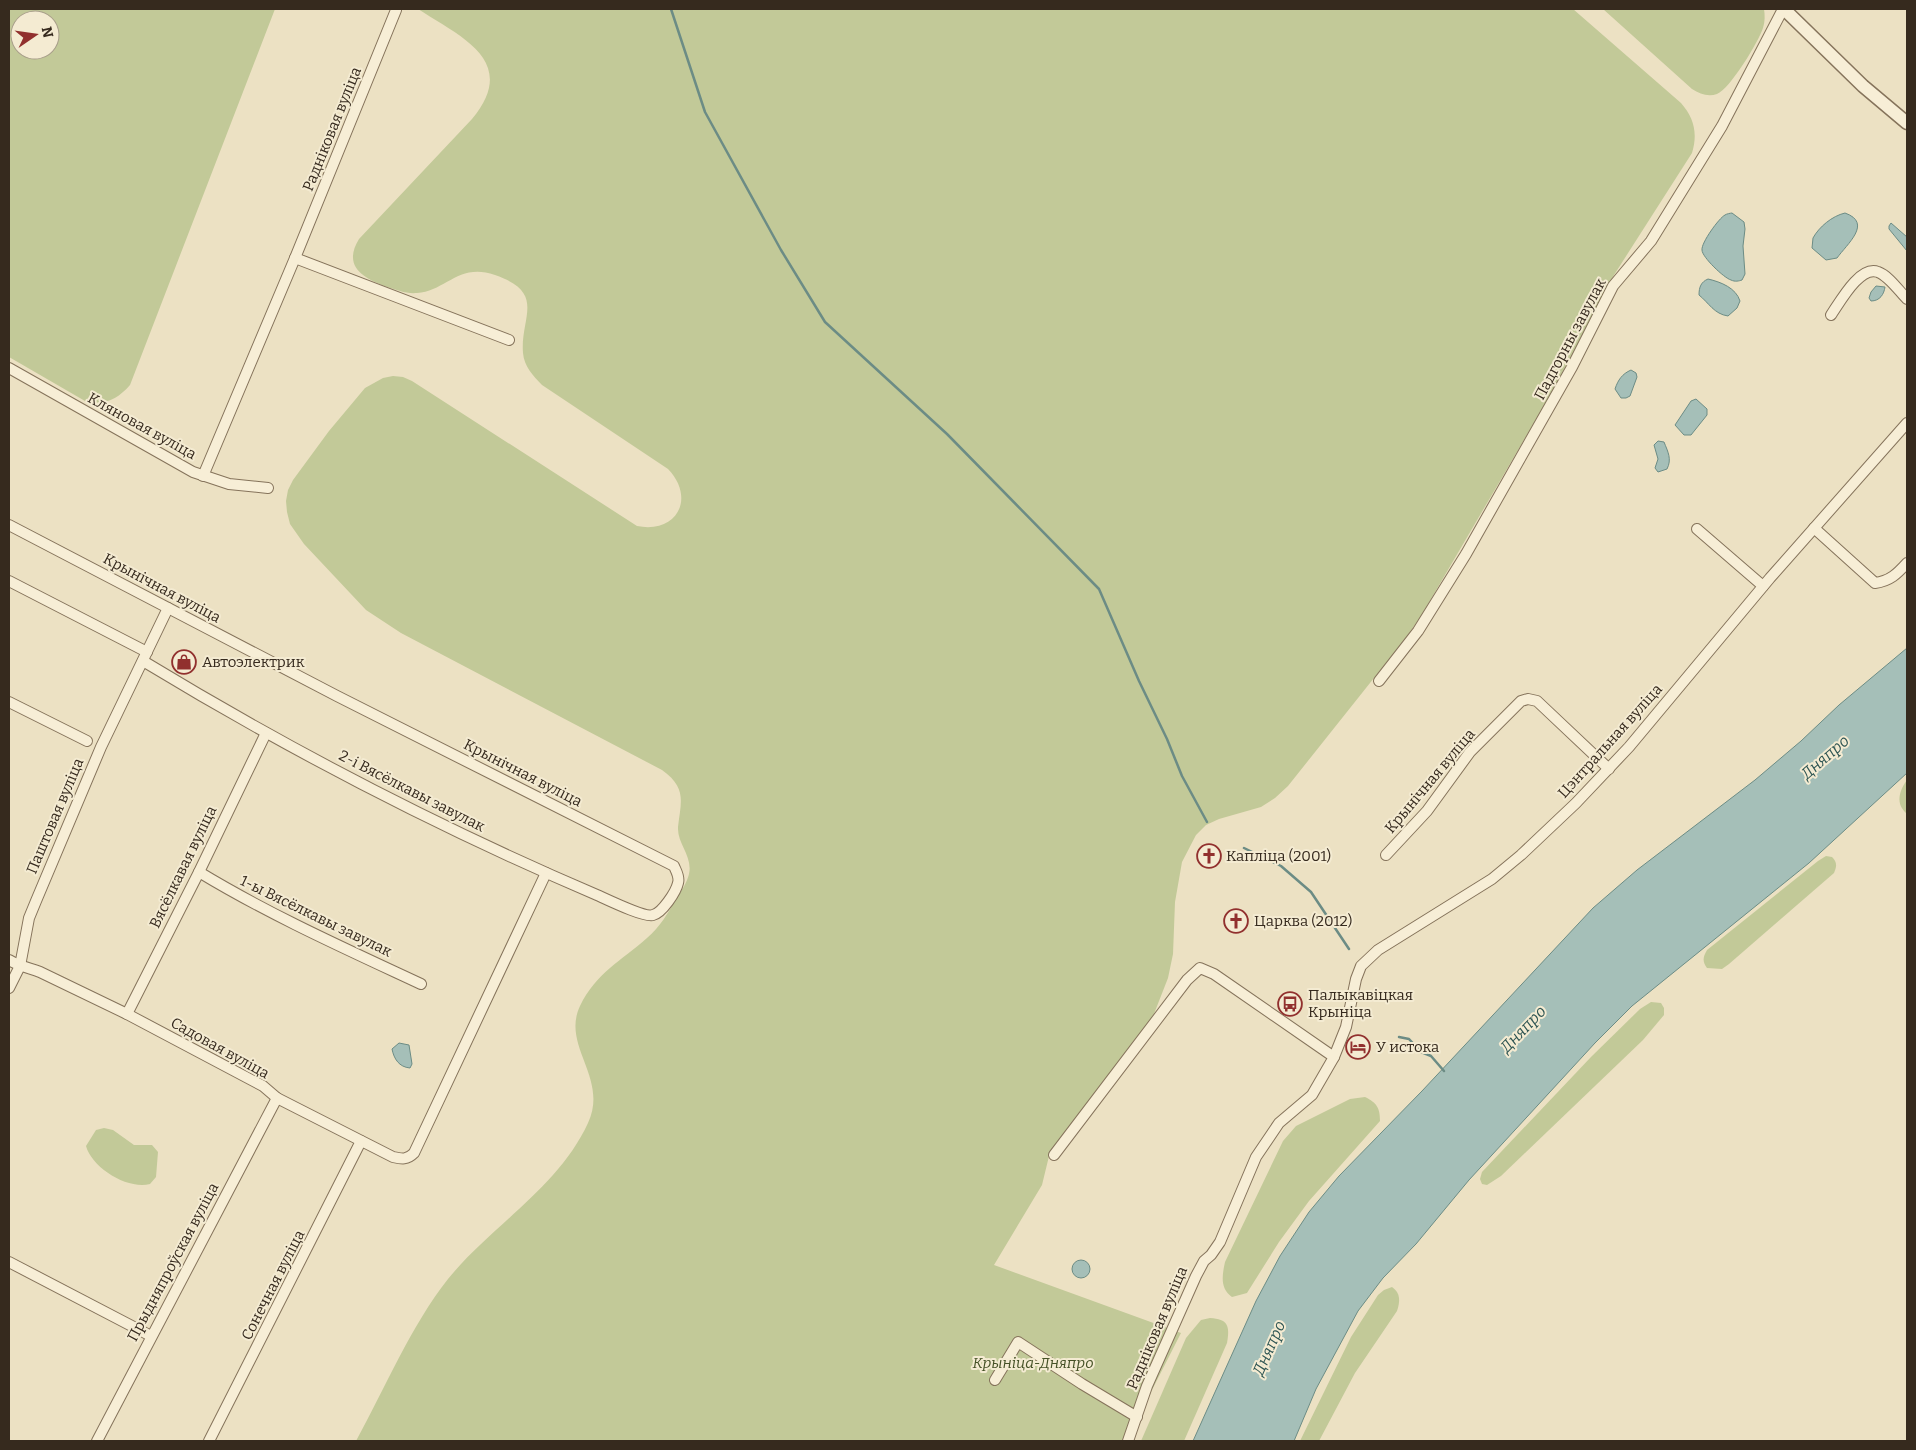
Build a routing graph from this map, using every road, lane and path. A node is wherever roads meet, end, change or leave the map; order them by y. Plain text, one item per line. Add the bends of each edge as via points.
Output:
1 (1783, 9) edge
2 (396, 10) dead end
3 (1907, 122) edge
4 (295, 258) junction
5 (1907, 300) edge
6 (1831, 315) dead end
7 (509, 340) dead end
8 (9, 368) edge
9 (1907, 423) edge
10 (203, 476) junction
11 (268, 488) dead end
12 (9, 525) edge
13 (1814, 528) junction
14 (1697, 529) dead end
15 (1907, 564) edge
16 (9, 582) edge
17 (1763, 586) junction
18 (168, 608) junction
19 (145, 656) junction
20 (1379, 681) dead end
21 (9, 702) edge
22 (266, 733) junction
23 (87, 741) dead end
24 (1609, 769) junction
25 (1386, 855) dead end
26 (199, 872) junction
27 (546, 873) junction
28 (9, 960) edge
29 (20, 966) junction
30 (421, 984) dead end
31 (9, 988) edge
32 (127, 1014) junction
33 (1334, 1057) junction
34 (277, 1098) junction
35 (361, 1141) junction
36 (1054, 1156) dead end
37 (9, 1262) edge
38 (151, 1336) junction
39 (995, 1380) dead end
40 (1137, 1417) junction
41 (97, 1441) edge
42 (209, 1441) edge
43 (1128, 1441) edge

1 - 3 street via 1863,86
1 - 20 street, Падгорны завулак via 1722,126 1651,242 1613,286 1572,367 1466,554 1418,631
2 - 4 street, Радніковая вуліца
4 - 7 street
4 - 10 street, Радніковая вуліца
5 - 6 street via 1879,272 1871,271 1859,277
8 - 10 street, Кляновая вуліца
9 - 13 street, Цэнтральная вуліца
10 - 11 street, Кляновая вуліца via 229,484
12 - 18 street, Крынічная вуліца
13 - 15 street via 1875,583 1893,578
13 - 17 street, Цэнтральная вуліца
14 - 17 street
16 - 19 street
17 - 24 street, Цэнтральная вуліца
18 - 19 street, Паштовая вуліца
18 - 27 street, Крынічная вуліца via 674,866 678,883 669,900 653,916
19 - 22 street
19 - 29 street, Паштовая вуліца via 101,747 29,918
21 - 23 street
22 - 26 street, Вясёлкавая вуліца
22 - 27 street, 2-і Вясёлкавы завулак
24 - 25 street, Крынічная вуліца via 1537,701 1521,701 1470,752 1427,811
24 - 33 street, Цэнтральная вуліца via 1504,870 1368,958 1356,979 1346,1027
26 - 30 street, 1-ы Вясёлкавы завулак via 302,928
26 - 32 street, Вясёлкавая вуліца
27 - 35 street, Садовая вуліца via 414,1153 409,1158 398,1158
28 - 29 street, Садовая вуліца
29 - 31 street, Паштовая вуліца
29 - 32 street, Садовая вуліца via 40,972
32 - 34 street, Садовая вуліца via 262,1086
33 - 36 street via 1214,974 1200,968 1176,994
33 - 40 street, Радніковая вуліца via 1312,1095 1279,1123 1256,1157 1220,1242 1196,1276 1147,1386
34 - 35 street, Садовая вуліца
34 - 38 street, Прыдняпроўская вуліца
35 - 42 street, Сонечная вуліца
37 - 38 street
38 - 41 street, Прыдняпроўская вуліца
39 - 40 street via 1018,1342
40 - 43 street, Радніковая вуліца

